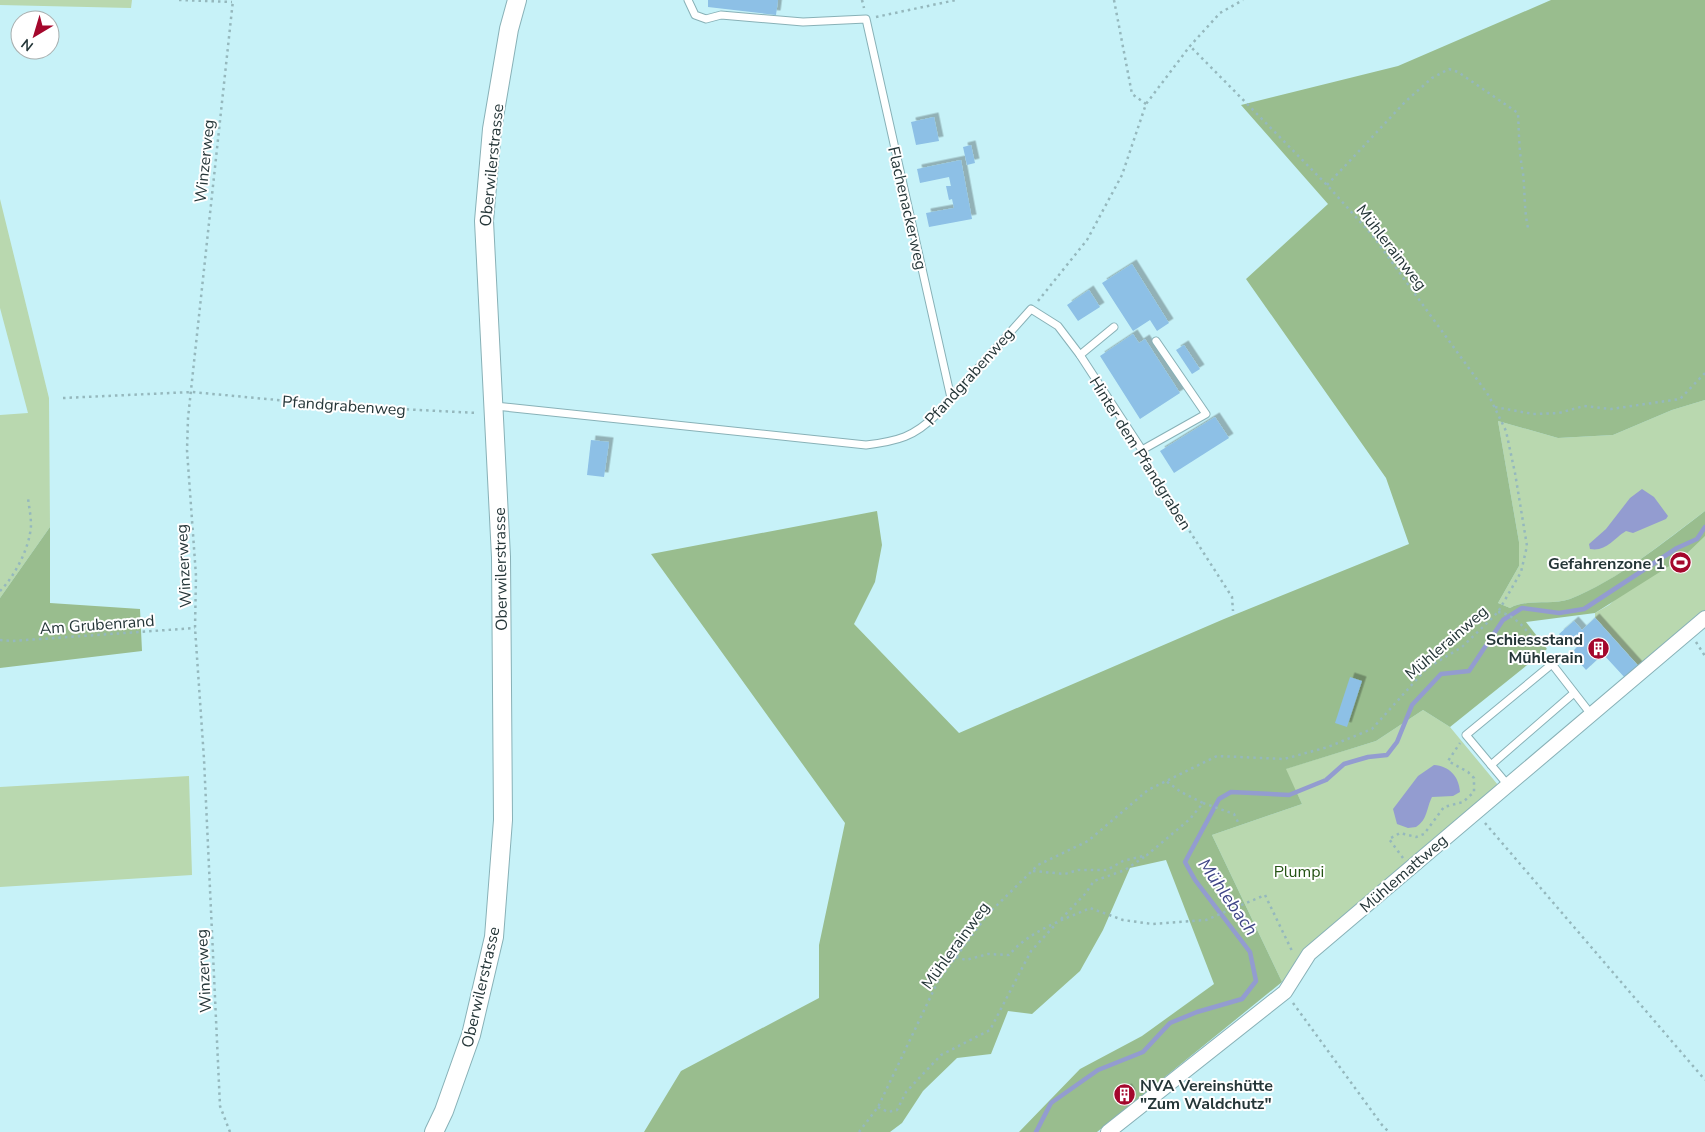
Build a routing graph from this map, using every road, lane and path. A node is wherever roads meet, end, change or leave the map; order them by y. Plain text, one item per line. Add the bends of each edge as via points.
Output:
1 (179, 0) edge
2 (517, 0) edge
3 (688, 0) edge
4 (956, 0) edge
5 (1114, 0) edge
6 (1243, 0) edge
7 (233, 1) edge
8 (866, 19) junction
9 (1190, 46) junction
10 (1146, 104) junction
11 (1328, 185) junction
12 (1528, 228) dead end
13 (1031, 309) junction
14 (1114, 327) dead end
15 (1156, 341) dead end
16 (1080, 355) junction
17 (1705, 373) edge
18 (192, 392) junction
19 (63, 398) dead end
20 (951, 398) junction
21 (1495, 407) junction
22 (495, 410) junction
23 (1142, 450) junction
24 (28, 498) dead end
25 (0, 592) edge
26 (1233, 612) dead end
27 (1498, 612) junction
28 (1705, 618) edge
29 (195, 628) junction
30 (0, 640) edge
31 (1552, 664) junction
32 (1574, 693) junction
33 (1590, 713) junction
34 (1466, 735) junction
35 (1491, 765) junction
36 (1165, 781) junction
37 (1507, 784) junction
38 (1203, 803) junction
39 (1475, 811) junction
40 (1239, 824) dead end
41 (1147, 855) junction
42 (1410, 867) junction
43 (1032, 871) junction
44 (1058, 922) junction
45 (956, 957) junction
46 (1300, 969) junction
47 (1286, 992) junction
48 (1705, 1080) edge
49 (878, 1106) junction
50 (230, 1132) edge
51 (434, 1132) edge
52 (859, 1132) edge
53 (1108, 1132) edge
54 (1390, 1132) edge

1 - 7 path
2 - 22 street, Oberwilerstrasse via 492,129 484,221
3 - 8 lane via 695,15 706,18 721,15 826,22
4 - 8 path
5 - 10 path via 1132,94
6 - 9 path via 1220,12
7 - 18 path, Winzerweg
8 - 20 lane, Flachenackerweg
9 - 10 path
9 - 11 path, Mühlerainweg
10 - 13 path via 1122,175 1087,240
11 - 12 path via 1406,101 1432,78 1449,69 1518,113
11 - 21 path, Mühlerainweg via 1373,236
13 - 16 lane, Hinter dem Pfandgraben via 1058,326
13 - 20 lane, Pfandgrabenweg
14 - 16 lane
15 - 23 lane via 1206,414
16 - 23 lane, Hinter dem Pfandgraben
17 - 21 path via 1680,399 1611,409 1584,406 1559,413 1533,414
18 - 19 path, Pfandgrabenweg
18 - 22 path, Pfandgrabenweg via 341,406
18 - 29 path, Winzerweg via 187,450 196,576
20 - 22 lane, Pfandgrabenweg via 924,426 908,436 893,442 866,445
21 - 27 path, Mühlerainweg via 1506,432 1527,546 1521,572
22 - 51 street, Oberwilerstrasse via 501,557 503,820 494,937 471,1035
23 - 26 path, Hinter dem Pfandgraben via 1149,468 1232,597
24 - 25 path via 31,526 26,544 17,567
27 - 31 path via 1515,618
27 - 36 path, Mühlerainweg via 1462,647 1427,668 1372,729 1284,759 1217,756
28 - 33 street, Mühlemattweg
29 - 30 path, Am Grubenrand
29 - 50 path, Winzerweg via 220,1106
31 - 32 lane
31 - 34 lane
32 - 33 lane
32 - 35 lane
33 - 37 street, Mühlemattweg
34 - 35 lane
34 - 42 path via 1448,761 1474,778 1474,792 1462,802 1444,807 1424,834 1416,837 1400,833 1390,838
35 - 37 lane
36 - 38 path
36 - 43 path, Mühlerainweg via 1148,790 1088,840
37 - 39 street, Mühlemattweg
38 - 40 path via 1234,814
38 - 41 path via 1190,819
39 - 42 street, Mühlemattweg
39 - 48 path
41 - 43 path via 1123,860 1107,870 1078,870 1066,874
41 - 44 path via 1125,870 1094,881
42 - 46 street, Mühlemattweg via 1310,954
43 - 45 path, Mühlerainweg via 988,914
44 - 45 path via 1017,945 1009,955 988,954 966,960
44 - 46 path via 1090,908 1123,920 1152,924 1206,920 1266,896
44 - 49 path via 1030,951 990,1030 941,1055 906,1092 897,1110 888,1112
45 - 49 path, Mühlerainweg via 938,980
46 - 47 street, Mühlemattweg
47 - 53 street, Mühlemattweg
47 - 54 path
49 - 52 path, Mühlerainweg

